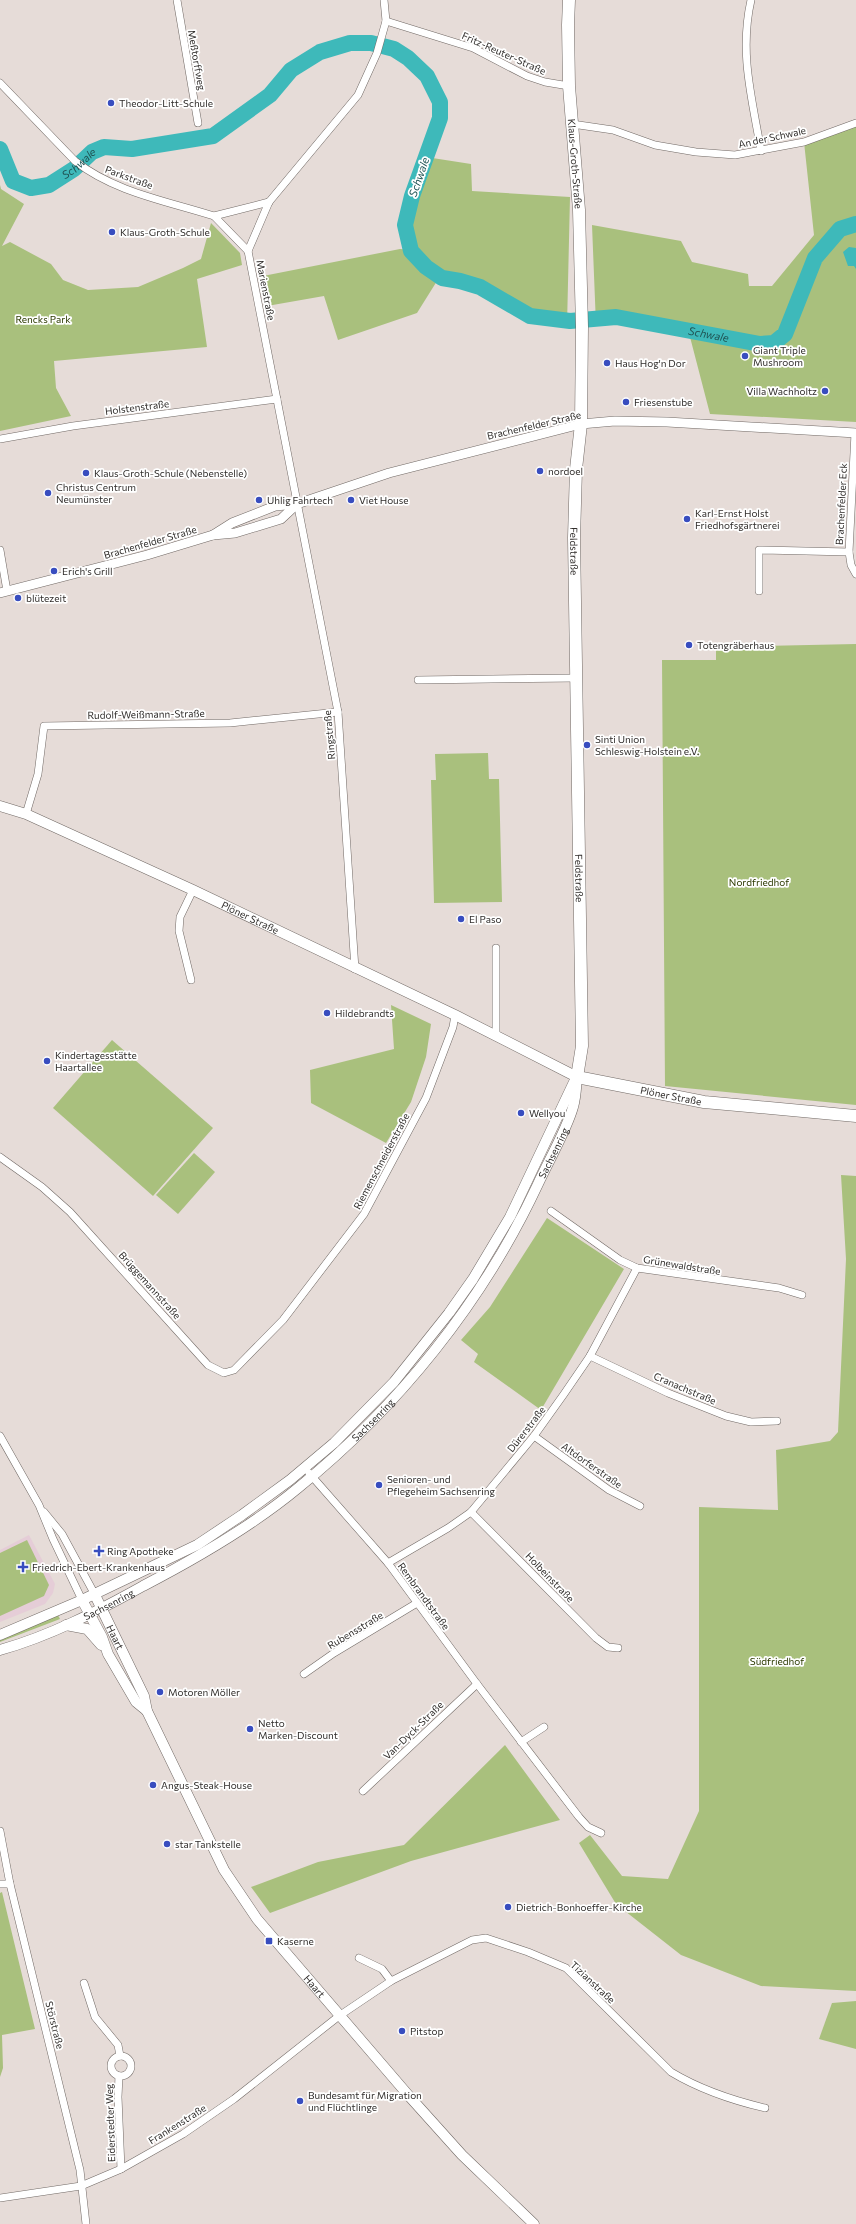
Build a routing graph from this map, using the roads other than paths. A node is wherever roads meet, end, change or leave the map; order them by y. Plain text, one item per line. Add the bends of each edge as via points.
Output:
1 (177, 0) edge
2 (384, 0) edge
3 (569, 0) edge
4 (751, 0) edge
5 (386, 21) junction
6 (0, 83) edge
7 (569, 86) junction
8 (198, 123) dead end
9 (856, 123) edge
10 (572, 124) junction
11 (761, 150) junction
12 (269, 202) junction
13 (214, 216) junction
14 (248, 251) junction
15 (582, 327) joint
16 (277, 399) junction
17 (581, 424) junction
18 (855, 433) edge
19 (0, 439) edge
20 (297, 504) junction
21 (213, 535) junction
22 (0, 550) edge
23 (849, 552) junction
24 (856, 574) edge
25 (759, 591) dead end
26 (3, 592) edge
27 (576, 678) junction
28 (418, 680) dead end
29 (338, 712) junction
30 (0, 806) edge
31 (26, 814) junction
32 (193, 890) junction
33 (496, 948) dead end
34 (355, 969) junction
35 (191, 980) dead end
36 (455, 1015) junction
37 (496, 1036) junction
38 (577, 1077) junction
39 (856, 1116) edge
40 (0, 1157) edge
41 (551, 1211) dead end
42 (637, 1268) junction
43 (802, 1295) dead end
44 (283, 1320) joint
45 (590, 1356) junction
46 (776, 1421) dead end
47 (0, 1436) edge
48 (534, 1436) junction
49 (305, 1468) junction
50 (312, 1476) junction
51 (39, 1505) junction
52 (640, 1506) dead end
53 (471, 1512) junction
54 (388, 1563) junction
55 (94, 1593) junction
56 (82, 1600) junction
57 (417, 1603) junction
58 (102, 1608) junction
59 (89, 1614) junction
60 (66, 1625) junction
61 (0, 1635) edge
62 (618, 1648) dead end
63 (0, 1650) edge
64 (108, 1654) junction
65 (304, 1674) dead end
66 (477, 1684) junction
67 (147, 1711) junction
68 (544, 1727) dead end
69 (521, 1742) junction
70 (363, 1791) dead end
71 (0, 1831) edge
72 (601, 1833) dead end
73 (0, 1884) edge
74 (10, 1884) junction
75 (359, 1958) dead end
76 (391, 1981) junction
77 (84, 1983) dead end
78 (339, 2016) junction
79 (120, 2056) junction
80 (119, 2076) junction
81 (765, 2108) dead end
82 (122, 2169) junction
83 (81, 2186) junction
84 (0, 2198) edge
85 (86, 2224) edge
86 (534, 2224) edge

1 - 8 street, Meßtorffweg
2 - 5 street, Marienstraße
3 - 7 main road, Klaus-Groth-Straße
4 - 11 street via 746,21 747,74
5 - 7 street, Fritz-Reuter-Straße via 473,48 527,76
5 - 12 street, Marienstraße via 377,53 358,95
6 - 13 street, Parkstraße via 75,161 105,181
7 - 10 main road, Klaus-Groth-Straße
9 - 11 street, An der Schwale via 804,142
10 - 11 street, An der Schwale via 613,130 655,145 696,152 735,155
10 - 15 main road, Klaus-Groth-Straße via 579,210
12 - 13 street
12 - 14 street, Marienstraße
13 - 14 street
14 - 16 street, Marienstraße
15 - 17 main road, Feldstraße
16 - 19 street, Holstenstraße via 73,426
16 - 20 street, Marienstraße
17 - 18 street, Brachenfelder Straße via 615,421 667,422
17 - 20 street, Brachenfelder Straße via 418,465
17 - 27 main road, Feldstraße via 576,469 574,538
18 - 23 street, Brachenfelder Eck
20 - 21 street, Brachenfelder Straße via 275,506 232,523
20 - 21 street, Brachenfelder Straße via 282,519 235,533
20 - 29 street, Ringstraße
21 - 26 street, Brachenfelder Straße via 147,555
22 - 26 street
23 - 24 street, Brachenfelder Eck via 851,565
23 - 25 street via 760,550
27 - 28 street
27 - 38 main road, Feldstraße via 582,1046
29 - 31 street, Rudolf-Weißmann-Straße via 230,723 44,726 38,774
29 - 34 street, Ringstraße
30 - 31 main road, Plöner Straße
31 - 32 main road, Plöner Straße
32 - 34 main road, Plöner Straße
32 - 35 street via 180,917 179,931
33 - 37 street
34 - 36 main road, Plöner Straße
36 - 37 main road, Plöner Straße
36 - 44 street, Riemenschneiderstraße via 453,1027 426,1098 364,1214
37 - 38 main road, Plöner Straße
38 - 39 main road, Plöner Straße via 704,1102
38 - 49 main road, Sachsenring via 510,1217 450,1313 394,1382 334,1443
38 - 50 main road, Sachsenring via 571,1111 531,1198 486,1279 430,1356 401,1390 342,1450
40 - 44 street, Brüggemannstraße via 42,1187 70,1212 208,1365 216,1370 224,1373 234,1370
41 - 42 street, Grünewaldstraße via 620,1260
42 - 43 street, Grünewaldstraße via 779,1288
42 - 45 street, Dürerstraße
45 - 46 street, Cranachstraße via 726,1416 751,1422
45 - 48 street, Dürerstraße
47 - 51 street, Haart
48 - 52 street, Altdorferstraße via 609,1490
48 - 53 street, Dürerstraße
49 - 50 street, Rembrandtstraße
49 - 55 main road, Sachsenring via 242,1515 197,1544
50 - 54 street, Rembrandtstraße
50 - 58 main road, Sachsenring via 225,1539
51 - 55 street, Haart via 62,1534
51 - 56 street, Haart
53 - 54 street, Dürerstraße
53 - 62 street, Holbeinstraße via 596,1638 608,1647
54 - 57 street, Rembrandtstraße
55 - 56 main road, Sachsenring
55 - 58 main road, Haart
56 - 59 main road, Haart
56 - 61 main road, Sachsenring
57 - 65 street, Rubensstraße
57 - 66 street, Rembrandtstraße
58 - 59 main road, Sachsenring
58 - 67 main road, Haart via 144,1696
59 - 60 main road, Sachsenring
59 - 64 main road, Haart
60 - 63 main road, Sachsenring
60 - 64 main road via 86,1630 97,1639
64 - 67 main road, Haart via 136,1702
66 - 69 street, Rembrandtstraße
66 - 70 street, Van-Dyck-Straße
67 - 78 main road, Haart via 224,1870 272,1938
68 - 69 street
69 - 72 street, Rembrandtstraße via 579,1817 588,1827
71 - 74 street, Störstraße
73 - 74 street
74 - 83 street, Störstraße via 65,2106 80,2170
75 - 76 street via 382,1969
76 - 78 street, Tizianstraße
76 - 81 street, Tizianstraße via 472,1940 486,1938 566,1968 672,2072 725,2098
77 - 79 street, Eiderstedter Weg via 95,2017 118,2045
78 - 82 street, Frankenstraße via 234,2099 183,2134
78 - 86 main road, Haart via 462,2154
79 - 80 street, Eiderstedter Weg via 114,2059 111,2065 113,2072
79 - 80 street, Eiderstedter Weg via 126,2058 131,2066 126,2075
80 - 82 street, Eiderstedter Weg
82 - 83 street, Frankenstraße
83 - 84 street, Frankenstraße
83 - 85 street, Störstraße

